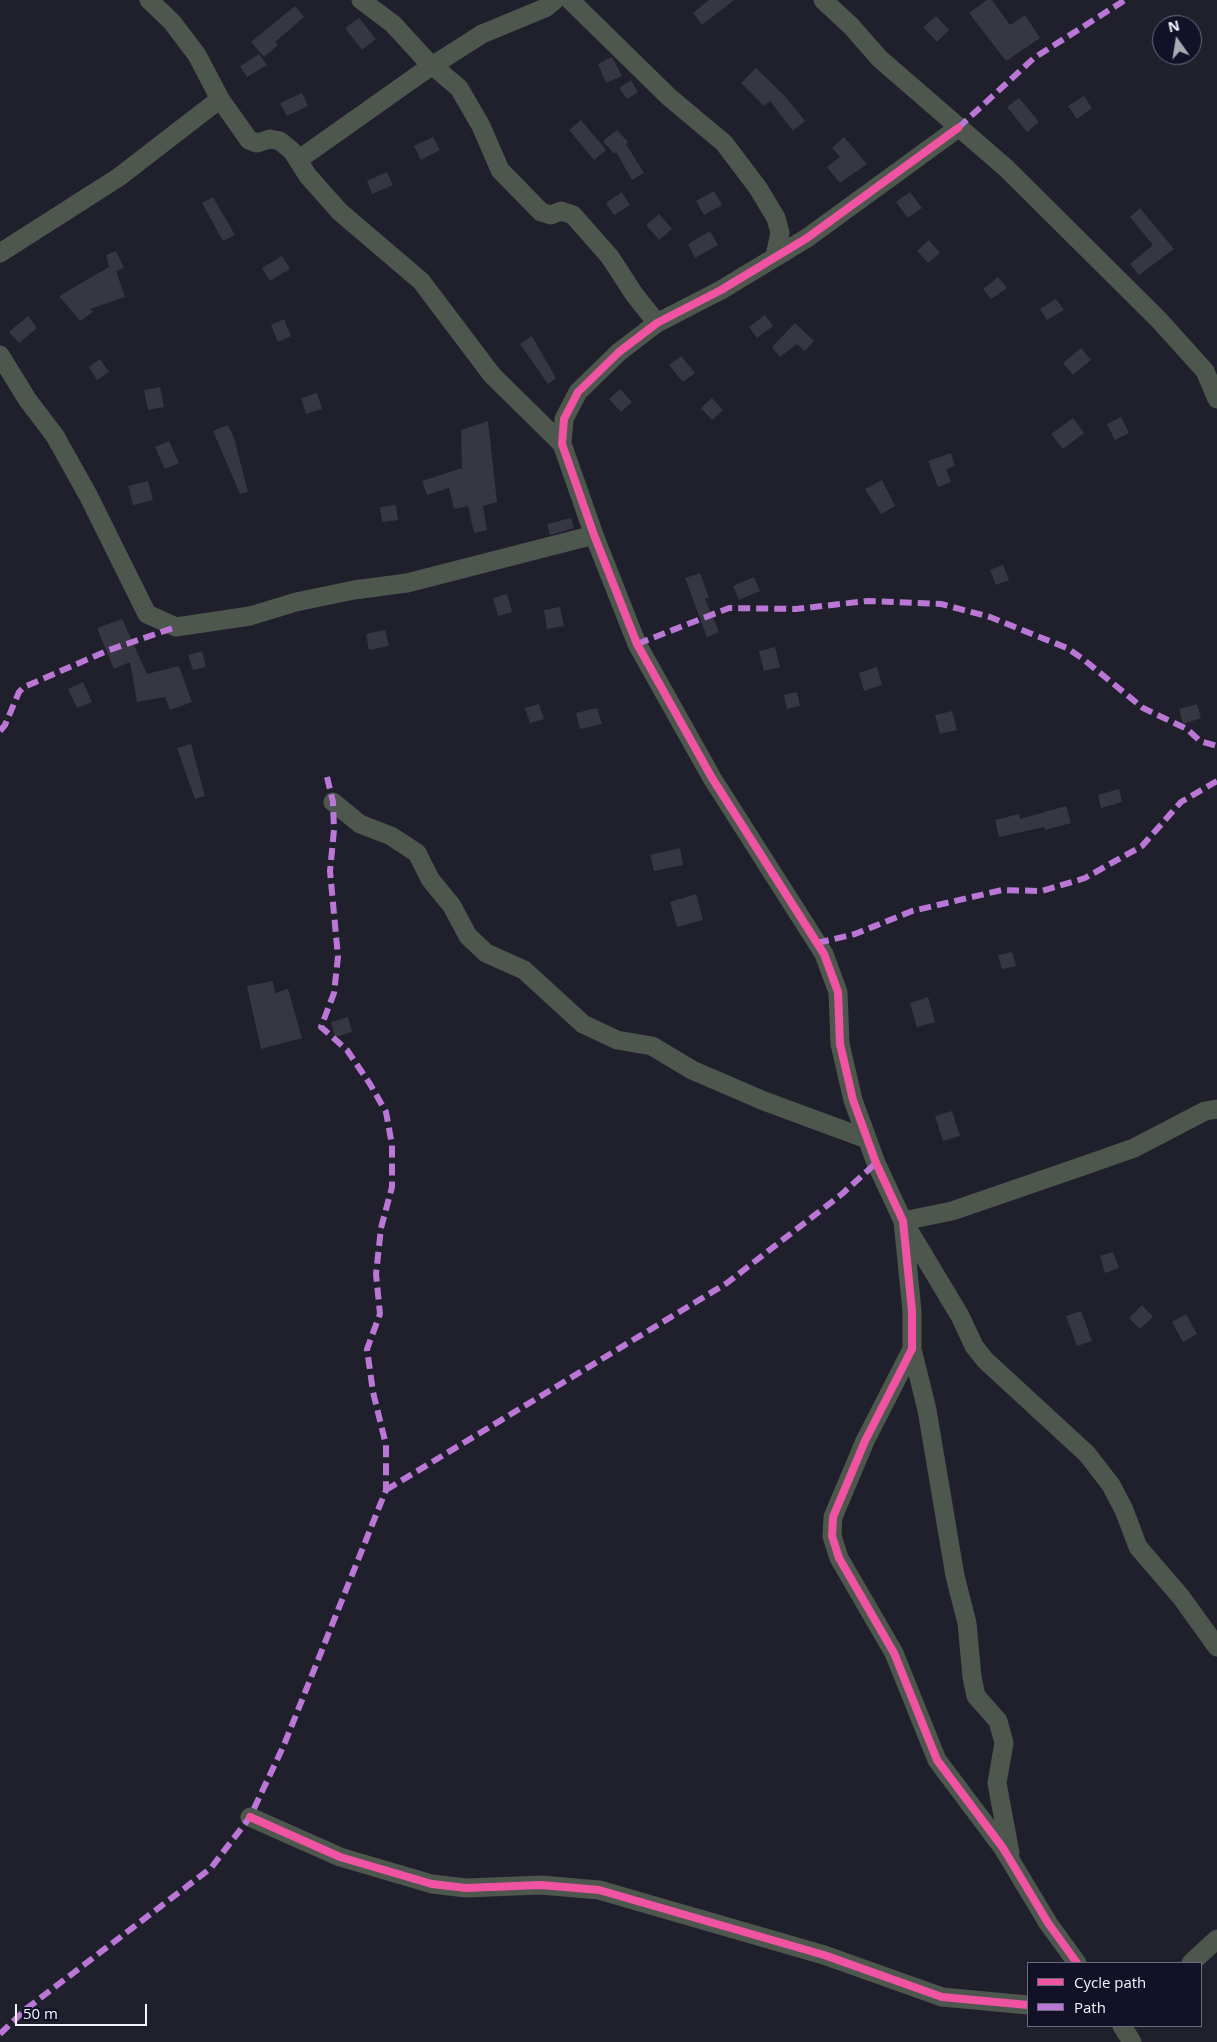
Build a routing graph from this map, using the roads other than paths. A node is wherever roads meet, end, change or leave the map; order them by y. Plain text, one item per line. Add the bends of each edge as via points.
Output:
1 (149, 0) edge
2 (361, 0) edge
3 (555, 0) edge
4 (570, 0) edge
5 (823, 0) edge
6 (434, 66) junction
7 (220, 99) junction
8 (958, 128) junction
9 (298, 160) junction
10 (0, 253) edge
11 (775, 256) junction
12 (657, 323) junction
13 (0, 355) edge
14 (1211, 368) edge
15 (1217, 398) edge
16 (562, 444) junction
17 (594, 535) junction
18 (333, 802) dead end
19 (1217, 1109) edge
20 (867, 1139) junction
21 (903, 1221) junction
22 (912, 1349) junction
23 (1217, 1647) edge
24 (250, 1817) dead end
25 (1013, 1864) junction
26 (1217, 1939) edge
27 (1076, 1962) edge
28 (1192, 1962) edge
29 (1027, 2005) edge
30 (1123, 2027) edge
31 (1132, 2042) edge

1 - 7 street via 172,22 197,55
2 - 6 street via 393,24
3 - 6 street via 545,8 482,34
4 - 11 street via 669,97 724,143 776,218 780,233
5 - 8 street via 880,60
6 - 9 street
6 - 12 street via 458,88 481,126 500,170 541,212 552,215 561,211 573,215 610,257
7 - 9 street via 249,140 257,143 270,139 280,141
7 - 10 street via 119,176
8 - 11 street via 807,238
8 - 14 street via 1020,182
9 - 16 street via 340,212 421,281 492,375
11 - 12 street via 721,290
12 - 16 street via 619,352 578,392 564,419
13 - 17 street via 60,444 127,570 146,614 176,627 250,616 296,602 407,583
14 - 15 street
16 - 17 street
17 - 20 street via 637,644 712,778 824,954 838,992 840,1044 853,1100
18 - 20 street via 360,824 391,836 416,853 468,936 486,953 524,970 583,1024 617,1040 652,1046 692,1070
19 - 21 street via 1204,1111 1134,1148 952,1211
20 - 21 street
21 - 22 street via 912,1311
21 - 23 street via 974,1346 985,1360 1087,1454 1111,1485 1138,1547 1181,1596
22 - 25 street via 928,1410 955,1576 967,1623 976,1696 998,1721 1004,1743 997,1782
22 - 25 street via 865,1441 833,1516 832,1536 839,1558 894,1653 937,1760
24 - 29 street via 340,1857 432,1884 466,1888 541,1885 599,1890 824,1955 942,1997
25 - 27 street via 1048,1923
26 - 28 street
30 - 31 street

